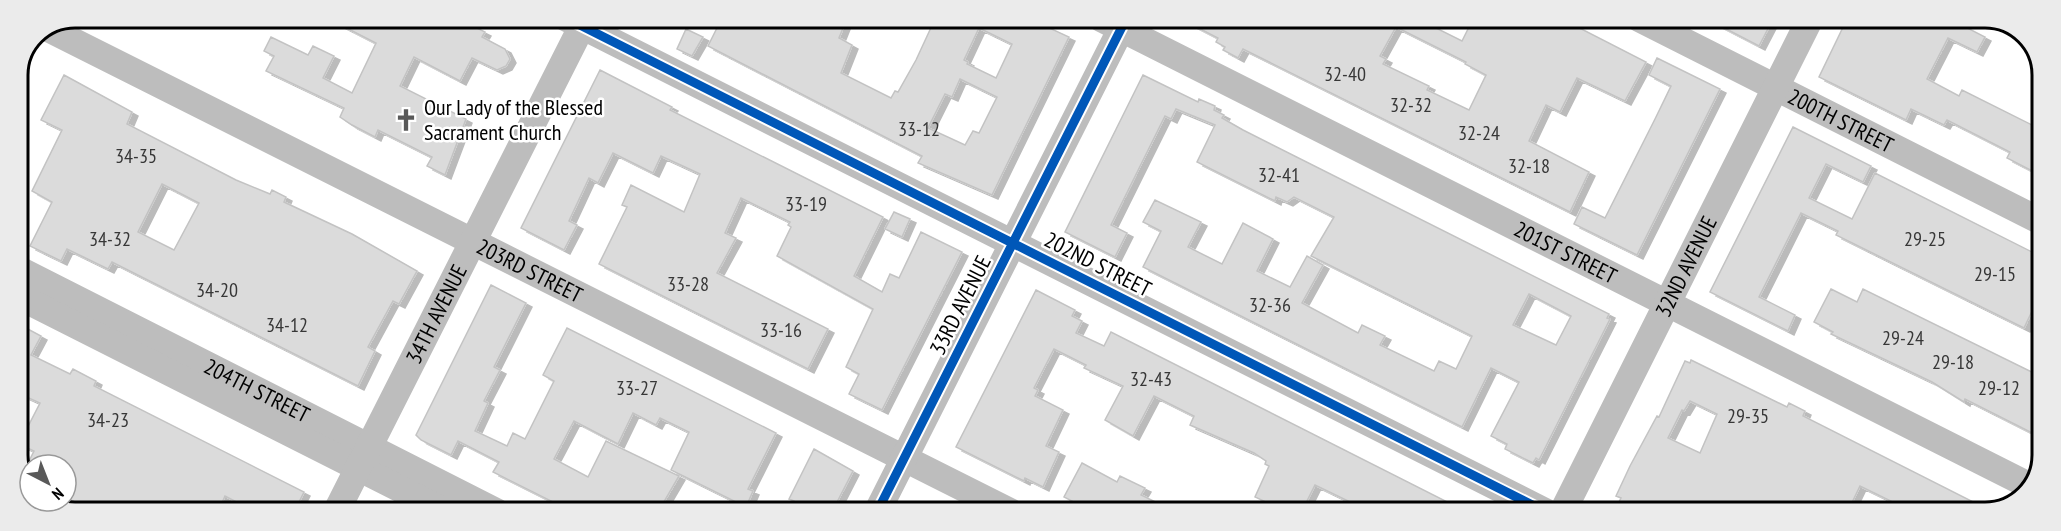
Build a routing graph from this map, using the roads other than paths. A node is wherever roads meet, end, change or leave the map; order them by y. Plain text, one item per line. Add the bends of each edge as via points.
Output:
1 (575, 28) edge
2 (592, 28) edge
3 (1114, 28) edge
4 (1129, 28) edge
5 (1658, 28) edge
6 (1806, 28) edge
7 (56, 33) edge
8 (1776, 88) junction
9 (2032, 217) edge
10 (473, 242) junction
11 (1012, 243) junction
12 (29, 275) edge
13 (29, 301) edge
14 (1668, 303) junction
15 (363, 458) junction
16 (904, 459) junction
17 (2023, 483) edge
18 (341, 502) edge
19 (431, 502) edge
20 (472, 502) edge
21 (882, 502) edge
22 (991, 502) edge
23 (1526, 502) edge
24 (1568, 502) edge

1 - 10 street, 34TH AVENUE
2 - 11 street, 202ND STREET
3 - 11 street, 33RD AVENUE
4 - 14 street, 201ST STREET
5 - 8 street, 200TH STREET
6 - 8 street, 32ND AVENUE
7 - 10 street, 203RD STREET
8 - 9 street, 200TH STREET
8 - 14 street, 32ND AVENUE
10 - 15 street, 34TH AVENUE
10 - 16 street, 203RD STREET
11 - 16 street, 33RD AVENUE
11 - 23 street, 202ND STREET
12 - 15 street, 204TH STREET
13 - 15 street, 204TH STREET
14 - 17 street, 201ST STREET
14 - 24 street, 32ND AVENUE
15 - 18 street, 34TH AVENUE
15 - 19 street, 204TH STREET
15 - 20 street, 204TH STREET
16 - 21 street, 33RD AVENUE
16 - 22 street, 203RD STREET

